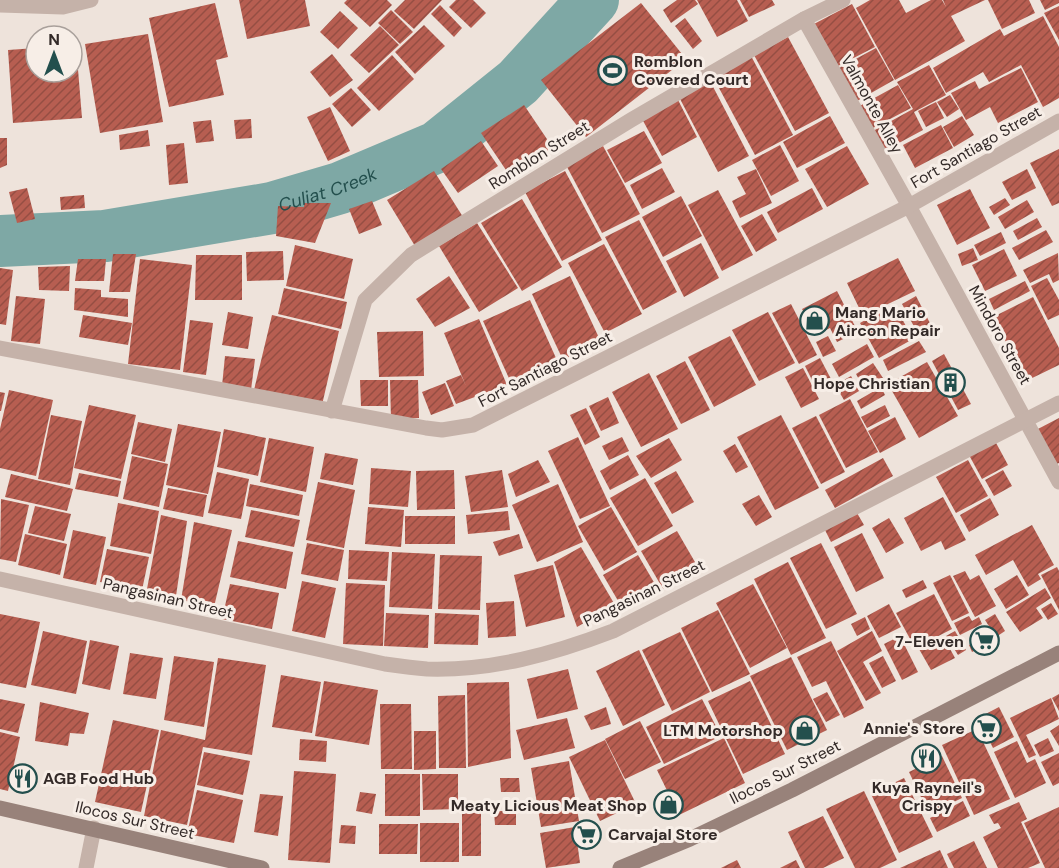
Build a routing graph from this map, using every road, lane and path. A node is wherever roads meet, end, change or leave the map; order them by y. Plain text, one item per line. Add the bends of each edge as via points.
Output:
1 (91, 0) edge
2 (843, 0) edge
3 (0, 5) edge
4 (804, 19) junction
5 (1059, 121) edge
6 (909, 206) junction
7 (0, 348) edge
8 (1059, 403) edge
9 (332, 411) junction
10 (1026, 421) junction
11 (1059, 482) edge
12 (0, 579) edge
13 (1059, 653) edge
14 (0, 808) edge
15 (94, 828) junction
16 (86, 868) edge
17 (262, 868) edge
18 (620, 868) edge

1 - 3 street via 63,7
2 - 4 street, Romblon Street
4 - 6 street, Valmonte Alley
4 - 9 street, Romblon Street via 411,255 365,300
5 - 6 street, Fort Santiago Street
6 - 9 street, Fort Santiago Street via 473,425 442,430
6 - 10 street, Mindoro Street
7 - 9 street, Fort Santiago Street
8 - 10 street, Pangasinan Street
10 - 11 street, Mindoro Street
10 - 12 street, Pangasinan Street via 613,630 516,661 427,669 385,664
13 - 18 street, Ilocos Sur Street via 792,790
14 - 15 street, Ilocos Sur Street
15 - 16 street
15 - 17 street, Ilocos Sur Street

